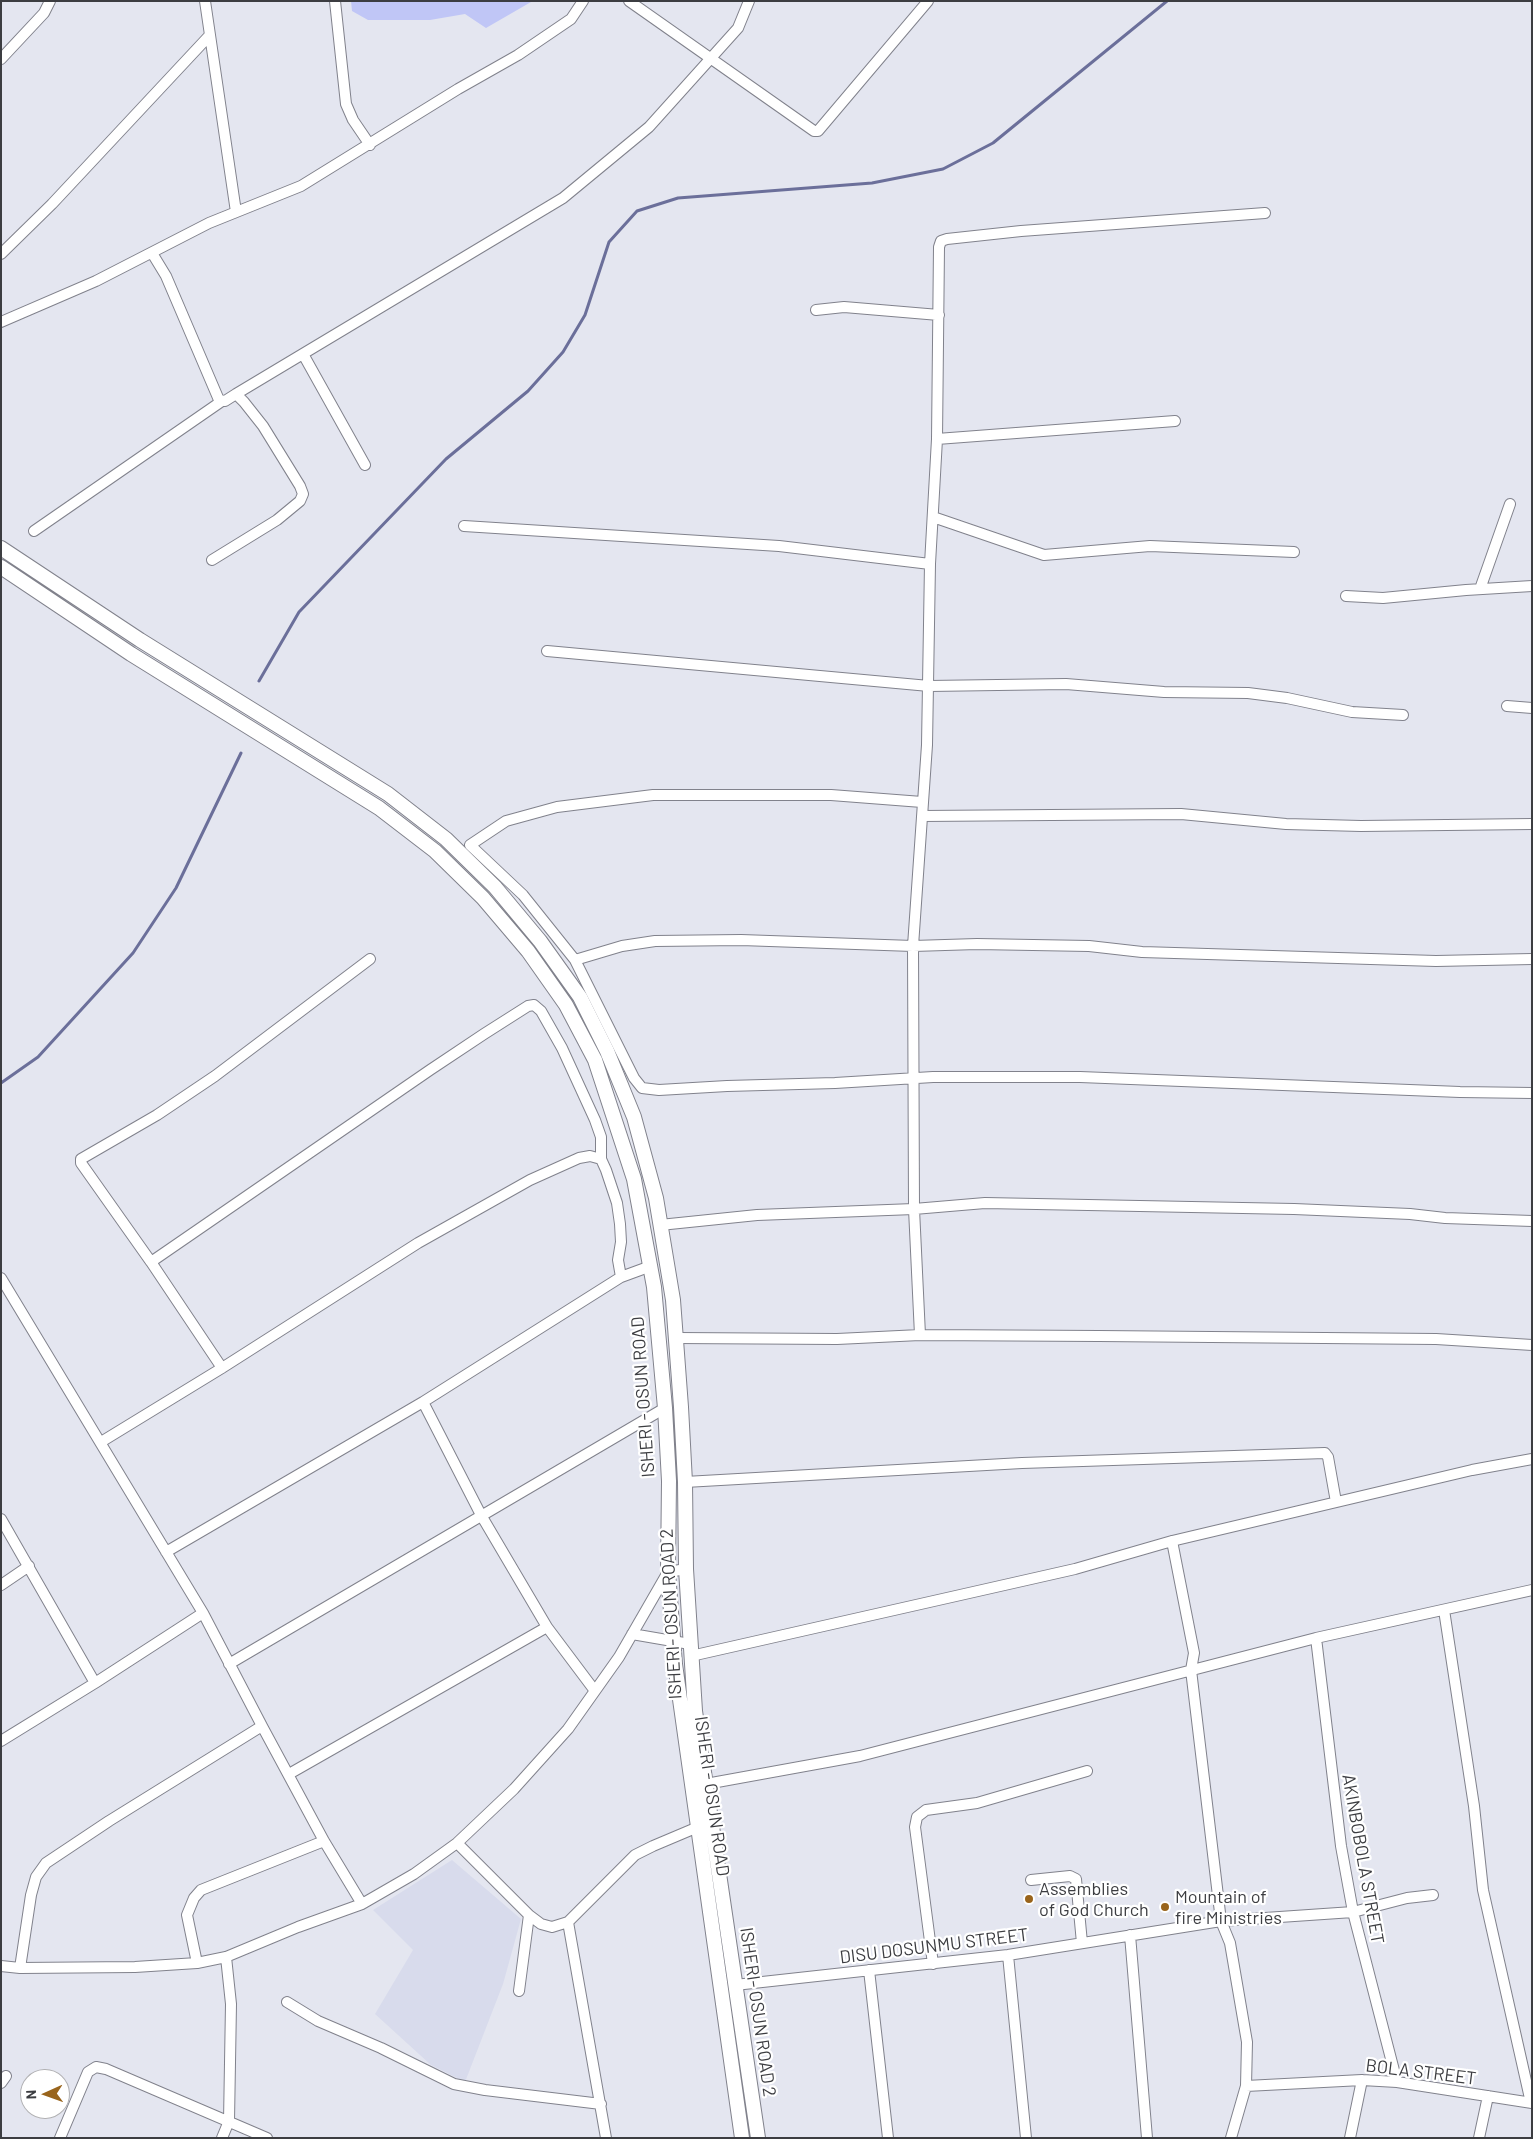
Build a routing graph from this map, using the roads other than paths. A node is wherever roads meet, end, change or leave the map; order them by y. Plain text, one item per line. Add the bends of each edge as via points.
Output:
1 (50, 1) edge
2 (205, 1) edge
3 (336, 1) edge
4 (583, 1) edge
5 (628, 1) edge
6 (749, 1) edge
7 (928, 1) edge
8 (209, 36) junction
9 (1, 59) edge
10 (712, 60) junction
11 (370, 145) junction
12 (236, 212) junction
13 (1265, 214) dead end
14 (152, 253) junction
15 (1, 254) edge
16 (816, 310) dead end
17 (939, 315) junction
18 (1, 322) edge
19 (303, 354) junction
20 (236, 394) junction
21 (222, 401) junction
22 (1175, 421) dead end
23 (937, 439) junction
24 (366, 464) dead end
25 (1510, 504) dead end
26 (933, 517) junction
27 (464, 526) dead end
28 (34, 531) dead end
29 (1, 548) edge
30 (1294, 552) dead end
31 (212, 560) dead end
32 (930, 564) junction
33 (1, 567) edge
34 (1532, 586) edge
35 (1480, 589) junction
36 (1346, 596) dead end
37 (546, 651) dead end
38 (928, 686) junction
39 (1507, 706) dead end
40 (1532, 708) edge
41 (1403, 716) dead end
42 (922, 802) junction
43 (922, 816) junction
44 (1532, 824) edge
45 (913, 946) junction
46 (370, 959) dead end
47 (1532, 959) edge
48 (574, 960) junction
49 (914, 1078) junction
50 (1532, 1092) edge
51 (601, 1159) junction
52 (914, 1209) junction
53 (1532, 1221) edge
54 (660, 1225) junction
55 (151, 1262) junction
56 (650, 1266) junction
57 (1, 1278) edge
58 (621, 1278) junction
59 (920, 1335) junction
60 (677, 1338) junction
61 (1532, 1344) edge
62 (222, 1368) junction
63 (423, 1402) junction
64 (665, 1408) junction
65 (101, 1442) junction
66 (1532, 1459) edge
67 (685, 1482) junction
68 (1336, 1502) junction
69 (481, 1515) junction
70 (1, 1519) edge
71 (1172, 1541) junction
72 (166, 1552) junction
73 (29, 1566) junction
74 (686, 1569) junction
75 (668, 1572) junction
76 (1, 1585) edge
77 (1532, 1590) edge
78 (1444, 1610) junction
79 (203, 1613) junction
80 (547, 1627) junction
81 (632, 1634) junction
82 (1316, 1638) junction
83 (672, 1642) junction
84 (691, 1650) junction
85 (229, 1664) junction
86 (1191, 1670) junction
87 (95, 1684) junction
88 (595, 1691) junction
89 (262, 1726) junction
90 (1, 1740) edge
91 (1087, 1771) dead end
92 (289, 1774) junction
93 (706, 1784) junction
94 (698, 1827) junction
95 (324, 1841) junction
96 (457, 1843) junction
97 (1031, 1880) dead end
98 (1433, 1895) dead end
99 (362, 1904) junction
100 (1352, 1912) junction
101 (529, 1915) junction
102 (1220, 1921) junction
103 (568, 1922) junction
104 (1130, 1935) junction
105 (1082, 1943) junction
106 (1008, 1955) junction
107 (226, 1957) junction
108 (197, 1963) junction
109 (933, 1964) junction
110 (1, 1966) edge
111 (20, 1968) junction
112 (869, 1970) junction
113 (735, 1985) junction
114 (519, 1991) dead end
115 (288, 2002) dead end
116 (1362, 2080) junction
117 (1398, 2082) junction
118 (1246, 2086) junction
119 (1488, 2096) junction
120 (1531, 2103) edge
121 (601, 2104) junction
122 (229, 2122) junction
123 (60, 2138) edge
124 (222, 2138) edge
125 (266, 2138) edge
126 (606, 2138) edge
127 (742, 2138) edge
128 (758, 2138) edge
129 (888, 2138) edge
130 (1026, 2138) edge
131 (1147, 2138) edge
132 (1231, 2138) edge
133 (1350, 2138) edge
134 (1479, 2138) edge

1 - 9 street via 44,13
2 - 8 street
3 - 11 street via 346,104
4 - 11 street via 571,19
5 - 10 street
6 - 10 street via 738,28
7 - 10 street via 818,131
8 - 12 street
8 - 15 street
10 - 19 street via 650,127 563,198
11 - 12 street via 301,186
12 - 14 street
13 - 17 street via 947,239 941,241 939,247
14 - 18 street
14 - 21 street via 166,276
16 - 17 street via 844,306
17 - 23 street
19 - 20 street
19 - 24 street
20 - 21 street
20 - 31 street via 263,426 303,494 300,501 277,520
21 - 28 street
22 - 23 street
23 - 26 street
25 - 35 street
26 - 30 street via 1044,555 1150,546
26 - 32 street
27 - 32 street via 779,546
29 - 54 main road, ISHERI- OSUN ROAD 2 via 140,640 388,794 446,839 495,887 540,941 580,997 607,1050 642,1144
32 - 38 street
33 - 56 main road, ISHERI - OSUN ROAD via 131,654 379,808 435,851 483,898 566,1005 595,1060 634,1179
34 - 35 street
35 - 36 street via 1383,598
37 - 38 street
38 - 41 street via 1066,684 1164,692 1248,692 1352,712
38 - 42 street
39 - 40 street
42 - 43 street
42 - 48 street via 831,795 653,795 557,807 506,821 470,845 528,902
43 - 44 street via 1181,814 1286,824
43 - 45 street
45 - 47 street via 1089,946 1152,952 1436,961
45 - 48 street via 741,940 655,941 622,946
45 - 49 street
46 - 55 street via 215,1076 157,1114 82,1156 81,1163
48 - 49 street via 642,1088 835,1084
49 - 50 street via 1080,1077
49 - 52 street
51 - 55 street via 601,1137 595,1120 562,1048 534,1005 430,1070
51 - 58 street via 617,1203
51 - 62 street via 579,1158 530,1180 418,1243
52 - 53 street via 985,1203 1229,1208
52 - 54 street via 757,1215
52 - 59 street
54 - 60 main road, ISHERI- OSUN ROAD 2
55 - 62 street
56 - 58 street
56 - 64 main road, ISHERI - OSUN ROAD
57 - 65 street
58 - 63 street
59 - 60 street via 837,1339
59 - 61 street via 1436,1339
60 - 67 main road, ISHERI- OSUN ROAD 2
62 - 65 street
63 - 69 street
63 - 72 street
64 - 69 street
64 - 75 main road, ISHERI - OSUN ROAD
65 - 72 street
66 - 68 street
67 - 68 street via 1022,1463 1325,1453
67 - 74 main road, ISHERI- OSUN ROAD 2
68 - 71 street
69 - 80 street
69 - 85 street
70 - 73 street
71 - 84 street via 1075,1569
71 - 86 street via 1193,1645
72 - 79 street
73 - 76 street
73 - 87 street
74 - 75 street
74 - 84 main road, ISHERI- OSUN ROAD 2
75 - 81 street
75 - 83 main road, ISHERI - OSUN ROAD
77 - 78 street
78 - 82 street
78 - 120 street via 1474,1806 1483,1890
79 - 85 street
79 - 87 street
80 - 88 street
80 - 92 street
81 - 83 street
81 - 88 street
82 - 86 street
82 - 100 street, AKINBOBOLA STREET
83 - 84 street
83 - 94 main road, ISHERI - OSUN ROAD
84 - 93 main road, ISHERI- OSUN ROAD 2 via 695,1711
85 - 89 street
86 - 93 street via 860,1756
86 - 102 street
87 - 90 street
88 - 96 street via 568,1729 514,1789
89 - 92 street
89 - 111 street via 46,1863 36,1877 31,1895
91 - 109 street via 977,1803 926,1810 917,1817 915,1827
92 - 95 street
93 - 113 main road, ISHERI- OSUN ROAD 2
94 - 103 street via 635,1855
94 - 127 main road, ISHERI - OSUN ROAD
95 - 99 street
95 - 108 street via 201,1890 187,1916
96 - 99 street via 414,1874
96 - 101 street
97 - 105 street via 1070,1876 1076,1879
98 - 100 street, DISU DOSUNMU STREET
99 - 107 street
100 - 102 street, DISU DOSUNMU STREET
100 - 117 street, AKINBOBOLA STREET
101 - 103 street via 552,1927
101 - 114 street
102 - 104 street, DISU DOSUNMU STREET
102 - 118 street via 1230,1943 1247,2042
103 - 121 street
104 - 105 street, DISU DOSUNMU STREET
104 - 131 street
105 - 106 street, DISU DOSUNMU STREET
106 - 109 street, DISU DOSUNMU STREET
106 - 130 street
107 - 108 street
107 - 122 street via 230,2004
108 - 111 street
109 - 112 street, DISU DOSUNMU STREET
110 - 111 street
112 - 113 street, DISU DOSUNMU STREET
112 - 129 street
113 - 128 main road, ISHERI- OSUN ROAD 2
115 - 121 street via 318,2021 454,2084
116 - 117 street, BOLA STREET
116 - 118 street, BOLA STREET
116 - 133 street
117 - 119 street, BOLA STREET
118 - 132 street
119 - 120 street, BOLA STREET
119 - 134 street
121 - 126 street
122 - 123 street via 96,2067 88,2072
122 - 124 street
122 - 125 street

